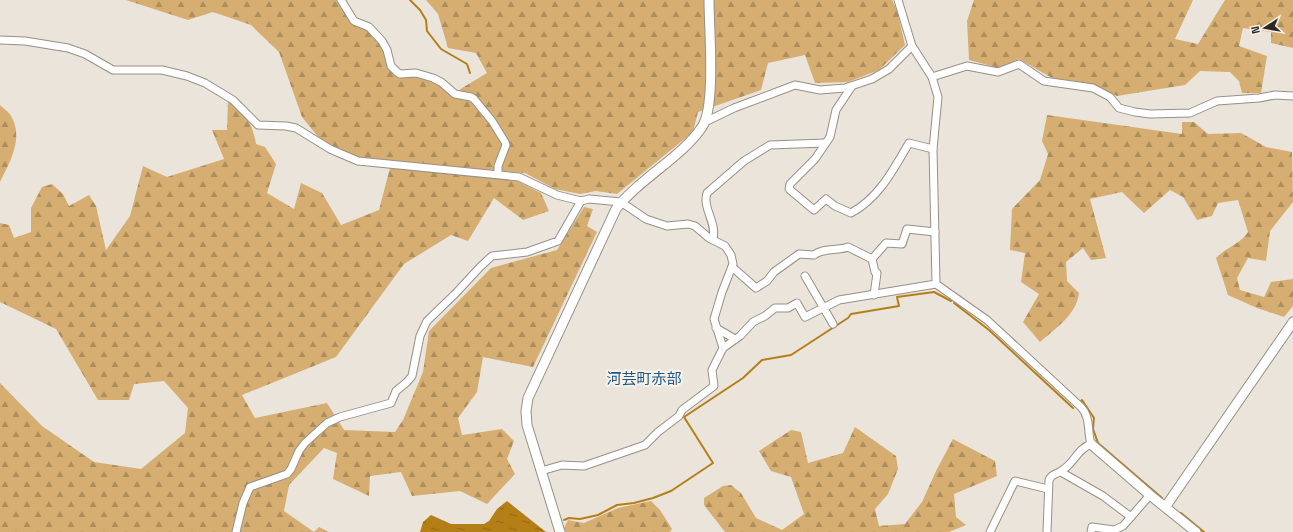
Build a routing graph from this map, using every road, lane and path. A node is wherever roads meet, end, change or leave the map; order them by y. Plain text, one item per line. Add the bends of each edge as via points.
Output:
1 (341, 0) edge
2 (708, 0) edge
3 (898, 0) edge
4 (0, 40) edge
5 (912, 46) junction
6 (932, 77) junction
7 (852, 86) junction
8 (1293, 96) edge
9 (706, 122) junction
10 (825, 143) junction
11 (933, 148) junction
12 (498, 174) junction
13 (581, 201) junction
14 (621, 202) junction
15 (935, 232) junction
16 (713, 239) junction
17 (872, 259) junction
18 (732, 267) junction
19 (805, 276) dead end
20 (936, 284) junction
21 (874, 295) junction
22 (824, 306) junction
23 (1293, 322) edge
24 (833, 324) dead end
25 (716, 328) junction
26 (735, 340) junction
27 (723, 348) junction
28 (1091, 444) junction
29 (541, 471) junction
30 (1061, 472) junction
31 (1048, 488) junction
32 (1150, 495) junction
33 (1166, 506) junction
34 (1131, 517) junction
35 (236, 532) edge
36 (560, 532) edge
37 (990, 532) edge
38 (1047, 532) edge
39 (1091, 532) edge
40 (1196, 532) edge

1 - 12 street via 354,21 369,28 382,41 393,69 400,74 416,73 433,78 455,94 474,99 492,121 506,145 498,166
2 - 9 street via 710,102
3 - 5 street
4 - 12 street via 68,48 85,54 113,70 162,70 187,76 205,83 233,100 258,125 296,128 330,149 358,161
5 - 6 street
5 - 7 street via 879,77
6 - 8 street via 967,66 998,72 1019,64 1044,81 1093,88 1110,97 1121,109 1150,114 1190,113 1217,101 1275,95
6 - 11 street via 938,97
7 - 9 street via 820,90 795,85 734,108
7 - 10 street via 836,110 833,131
9 - 14 street via 690,142
10 - 11 street via 815,159 791,181 789,189 814,210 826,199 851,213 872,198 892,173 909,143
10 - 16 street via 770,145 733,170 706,195 715,229
11 - 15 street
12 - 13 street via 519,177 556,195
13 - 14 street via 589,199
13 - 35 street via 558,241 521,253 492,256 427,320 420,336 412,376 396,391 390,403 340,417 322,427 299,451 292,469 287,474 250,487
14 - 16 street via 646,219 667,226 695,226
14 - 29 street via 528,398 526,419
15 - 17 street via 907,229 902,244 886,243
15 - 20 street
16 - 18 street via 729,251
17 - 18 street via 848,247 814,255 799,254 756,288
17 - 21 street via 877,273
18 - 25 street via 716,310
19 - 22 street
20 - 21 street
20 - 28 street via 987,320 1081,407 1088,418
21 - 22 street via 839,300
22 - 24 street
22 - 26 street via 805,317 797,303 788,308 775,308 753,322
23 - 33 street
25 - 26 street
25 - 27 street
26 - 27 street
27 - 29 street via 712,370 714,386 682,410 679,416 658,432 646,446 584,466 562,465
28 - 30 street via 1079,451
28 - 32 street
29 - 36 street
30 - 31 street via 1050,477
30 - 34 street via 1103,496
31 - 37 street via 1015,481
31 - 38 street
32 - 33 street
32 - 34 street
33 - 40 street
34 - 39 street via 1118,529 1092,527

